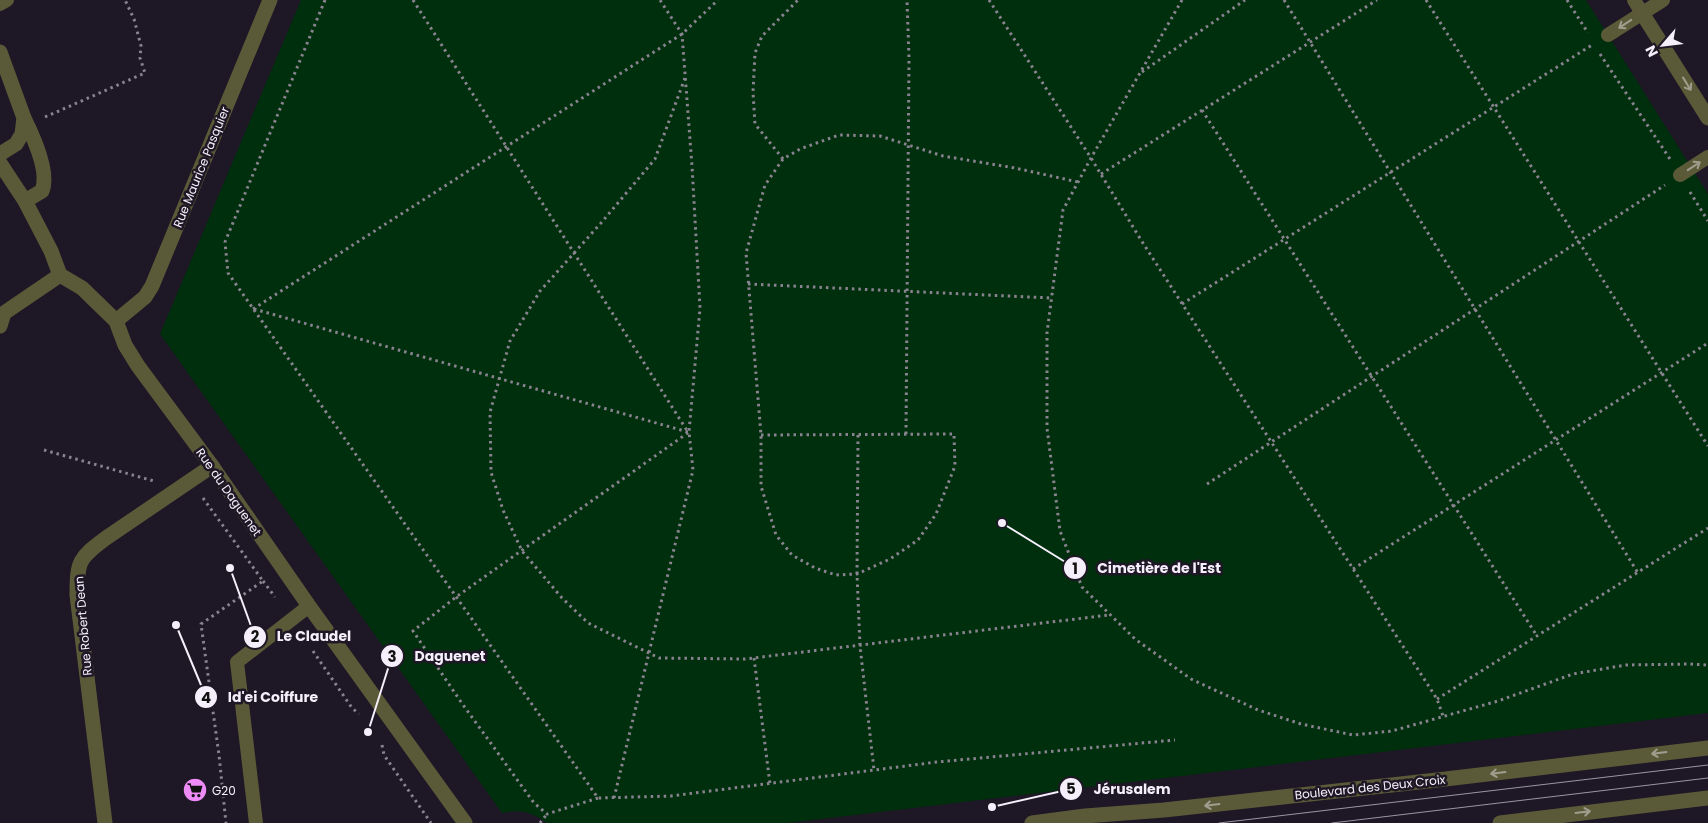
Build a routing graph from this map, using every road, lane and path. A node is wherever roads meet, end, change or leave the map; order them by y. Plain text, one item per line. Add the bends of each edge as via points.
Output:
1 (7, 0) edge
2 (125, 0) edge
3 (270, 0) edge
4 (325, 0) edge
5 (414, 0) edge
6 (660, 0) edge
7 (718, 0) edge
8 (798, 0) edge
9 (907, 0) edge
10 (989, 0) edge
11 (1182, 0) edge
12 (1245, 0) edge
13 (1284, 0) edge
14 (1377, 0) edge
15 (1426, 0) edge
16 (1567, 0) edge
17 (1634, 0) edge
18 (1662, 0) edge
19 (0, 4) edge
20 (1642, 13) junction
21 (682, 34) junction
22 (1608, 35) joint
23 (1310, 42) junction
24 (1594, 44) junction
25 (0, 52) edge
26 (1139, 74) junction
27 (685, 78) junction
28 (1494, 108) junction
29 (1202, 110) junction
30 (24, 118) junction
31 (1708, 118) edge
32 (47, 122) dead end
33 (908, 145) junction
34 (507, 147) junction
35 (0, 154) edge
36 (1708, 157) edge
37 (1091, 158) junction
38 (783, 159) junction
39 (0, 163) edge
40 (1391, 172) junction
41 (1101, 174) junction
42 (1680, 175) junction
43 (1078, 182) junction
44 (25, 201) junction
45 (1708, 221) edge
46 (1284, 240) junction
47 (1580, 241) junction
48 (574, 253) junction
49 (60, 275) junction
50 (748, 284) junction
51 (907, 292) junction
52 (1051, 298) junction
53 (1182, 304) junction
54 (253, 309) junction
55 (1475, 309) junction
56 (1, 317) edge
57 (116, 322) junction
58 (1708, 343) edge
59 (1661, 372) junction
60 (1372, 377) junction
61 (500, 379) junction
62 (689, 432) junction
63 (906, 434) junction
64 (761, 435) junction
65 (858, 435) junction
66 (1556, 440) junction
67 (1272, 442) junction
68 (1708, 446) edge
69 (44, 450) dead end
70 (212, 466) junction
71 (160, 483) dead end
72 (1207, 484) dead end
73 (202, 497) dead end
74 (1454, 505) junction
75 (1708, 528) edge
76 (522, 551) junction
77 (1353, 569) junction
78 (1638, 573) junction
79 (857, 574) junction
80 (263, 581) junction
81 (456, 597) junction
82 (309, 606) junction
83 (1109, 615) junction
84 (291, 619) junction
85 (1537, 636) junction
86 (860, 646) junction
87 (649, 653) junction
88 (754, 658) junction
89 (1708, 665) edge
90 (1437, 700) junction
91 (1443, 716) junction
92 (363, 717) dead end
93 (1175, 740) dead end
94 (380, 741) dead end
95 (1708, 748) edge
96 (874, 770) junction
97 (770, 784) junction
98 (598, 798) junction
99 (614, 798) junction
100 (1708, 798) edge
101 (548, 814) junction
102 (105, 823) edge
103 (226, 823) edge
104 (256, 823) edge
105 (431, 823) edge
106 (465, 823) edge
107 (540, 823) edge
108 (1032, 823) edge
109 (1500, 823) edge

1 - 19 lane
2 - 32 path via 142,46 140,58 145,73 45,117
3 - 57 street, Rue Maurice Pasquier via 152,286 145,297
4 - 54 path via 225,242 228,273
5 - 34 path
6 - 21 path
7 - 21 path
8 - 38 path via 762,36 755,53 755,124
9 - 33 path
10 - 37 path
11 - 26 path
12 - 26 path
13 - 23 path
14 - 23 path
15 - 28 path
16 - 24 path
17 - 20 lane
18 - 20 lane
20 -> 22 lane
20 -> 31 street
21 - 27 path
21 - 34 path
22 - 24 path
23 - 29 path
23 - 40 path
24 - 28 path
24 - 42 path
25 - 30 street
26 - 37 path
27 - 48 path via 655,159
27 - 62 path via 700,308
28 - 40 path
28 - 47 path
29 - 41 path
29 - 46 path
30 - 35 street via 22,134 16,144
30 - 44 street via 33,136 44,180 42,191
33 - 38 path via 880,136 839,134
33 - 43 path via 943,156
33 - 51 path
34 - 48 path
34 - 54 path
42 -> 36 lane
37 - 41 path
37 - 43 path
38 - 50 path via 765,185 752,228 746,254
39 - 44 street
40 - 46 path
40 - 55 path
41 - 53 path
42 - 45 path
42 - 47 path
43 - 52 path via 1063,210
44 - 49 street
46 - 53 path
46 - 60 path
47 - 55 path
47 - 59 path
48 - 61 path via 540,292 510,341
48 - 62 path
49 - 56 street
49 - 57 street, Rue du Daguenet via 82,288
50 - 51 path
50 - 64 path
51 - 52 path
51 - 63 path
52 - 83 path via 1046,333 1047,428 1060,531 1082,587
53 - 67 path
54 - 61 path
54 - 81 path
55 - 60 path
55 - 66 path
57 - 70 street, Rue du Daguenet via 138,366
58 - 59 path
59 - 66 path
59 - 68 path
60 - 67 path
60 - 74 path
61 - 62 path
61 - 76 path via 490,412 491,472 503,510
62 - 76 path
62 - 87 path via 692,470
63 - 65 path
63 - 79 path via 954,434 955,466 936,514 918,540 890,559
64 - 65 path
64 - 79 path via 761,486 776,534 792,555 814,568 836,575
65 - 79 path
66 - 74 path
66 - 78 path
67 - 72 path
67 - 77 path
69 - 71 path
70 - 82 street, Rue du Daguenet
70 - 102 street, Rue Robert Dean via 106,538 80,561 77,595
73 - 80 path
74 - 77 path
74 - 85 path
75 - 78 path
76 - 81 path
76 - 87 path via 588,623
77 - 90 path
78 - 85 path
79 - 86 path
80 - 84 path
80 - 103 path via 201,624
81 - 98 path
81 - 101 path via 413,631 534,803
82 - 84 lane
82 - 106 street, Rue du Daguenet
83 - 86 path
83 - 91 path via 1135,639 1190,679 1258,710 1301,724 1353,734 1392,731
84 - 92 path via 352,708
84 - 104 lane via 237,662
85 - 90 path
86 - 88 path
86 - 96 path
87 - 88 path via 659,658
87 - 99 path
88 - 97 path
89 - 91 path via 1626,665 1573,674 1498,701
90 - 91 path
93 - 96 path
94 - 105 path via 384,755
95 -> 108 street, Boulevard des Deux Croix
96 - 97 path
97 - 99 path via 671,796
98 - 99 path
98 - 101 path
109 -> 100 street
101 - 107 path

